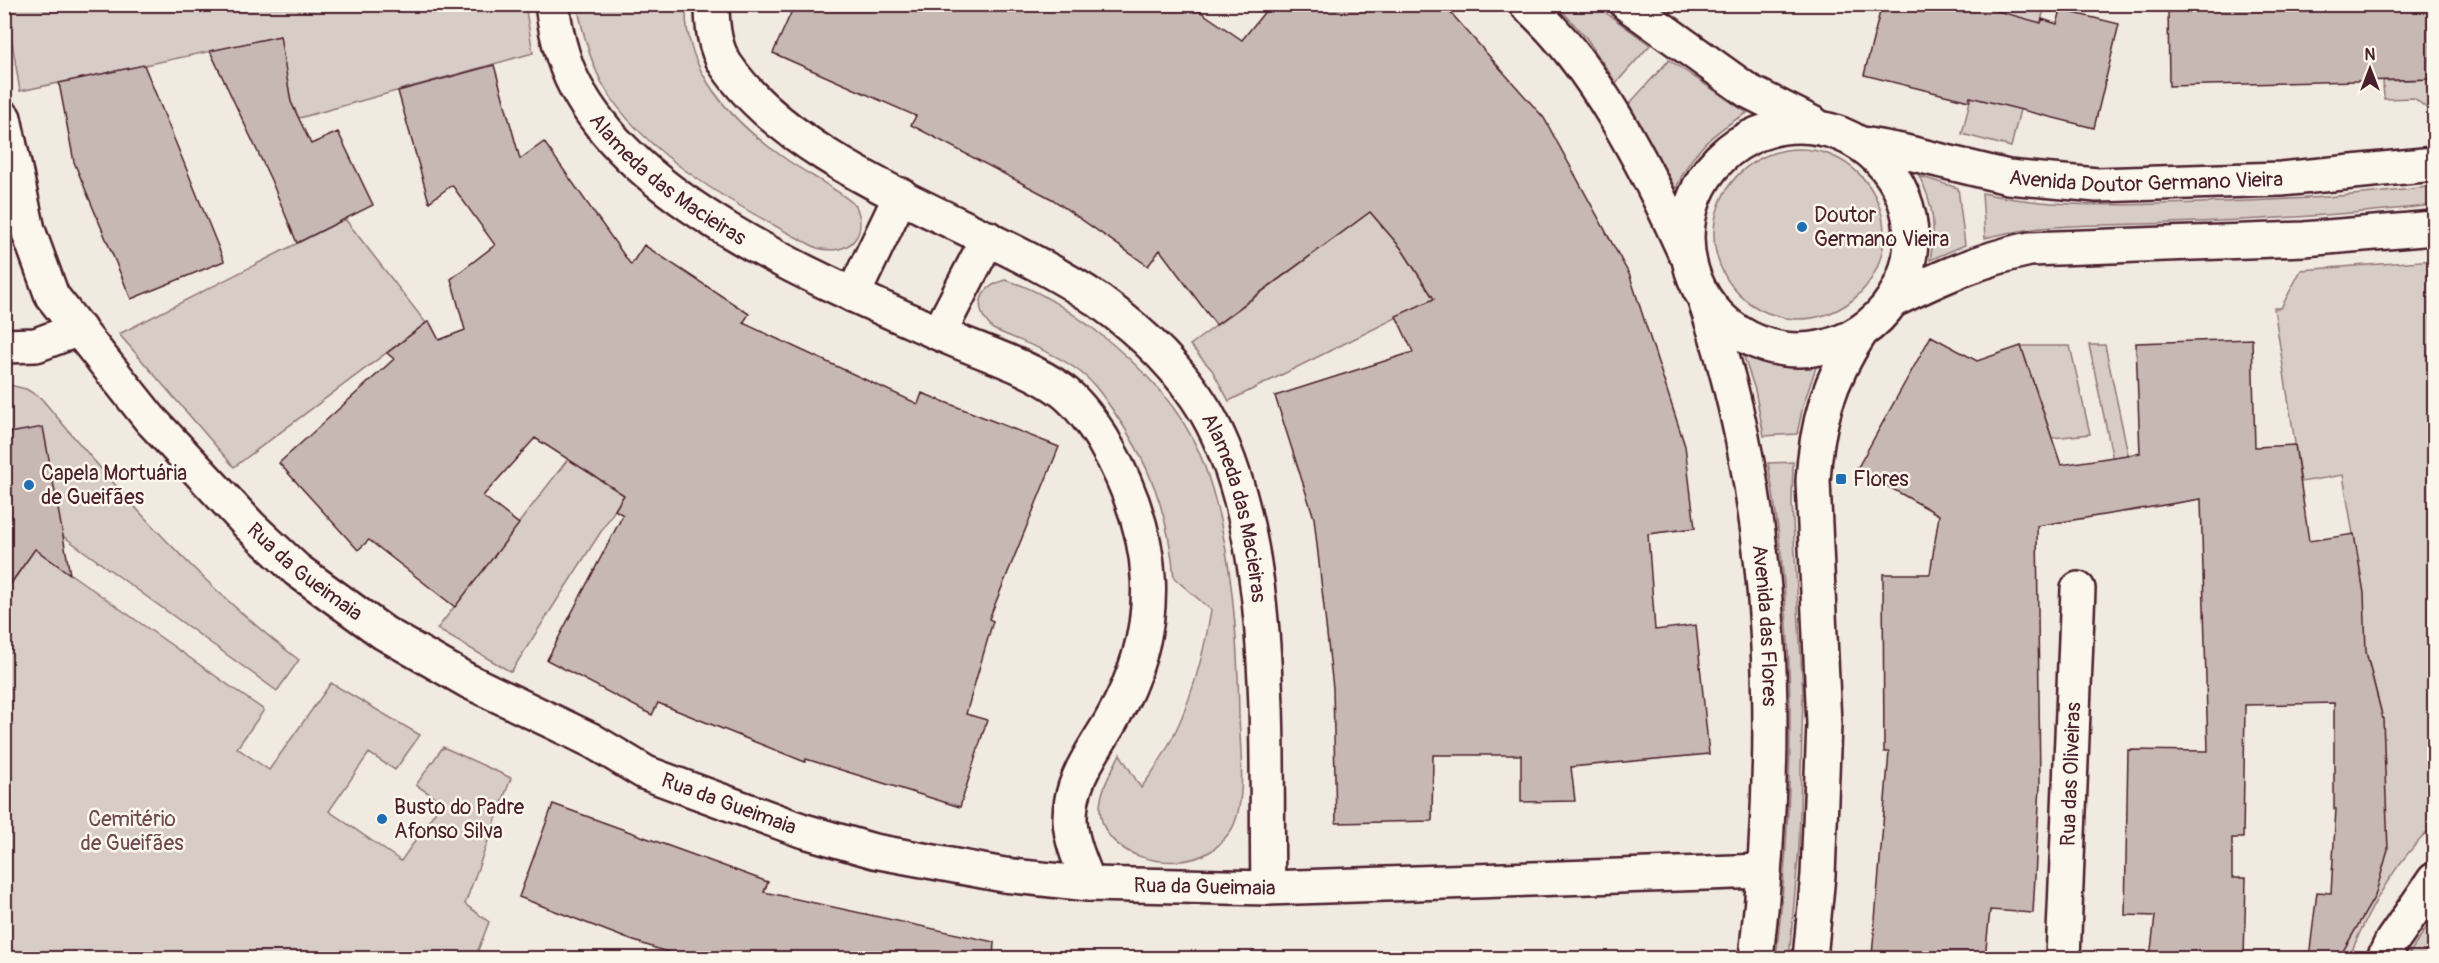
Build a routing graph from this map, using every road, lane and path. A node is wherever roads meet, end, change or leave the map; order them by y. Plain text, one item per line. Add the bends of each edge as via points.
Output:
1 (552, 4) edge
2 (712, 4) edge
3 (1526, 4) edge
4 (1627, 4) edge
5 (4, 118) edge
6 (1821, 127) junction
7 (1862, 144) junction
8 (2434, 164) edge
9 (901, 195) junction
10 (2434, 228) edge
11 (988, 238) junction
12 (1688, 259) junction
13 (853, 295) junction
14 (1704, 299) junction
15 (1893, 301) junction
16 (79, 329) junction
17 (1861, 332) junction
18 (939, 333) junction
19 (4, 346) edge
20 (2078, 589) dead end
21 (1764, 871) junction
22 (2434, 880) edge
23 (1089, 884) junction
24 (1268, 888) junction
25 (1756, 958) edge
26 (1810, 958) edge
27 (2062, 958) edge
28 (2384, 958) edge

1 - 13 street, Alameda das Macieiras via 561,53 579,94 596,119 640,166 714,223
2 - 9 street, Alameda das Macieiras via 712,24 724,63 763,106 797,135
3 - 12 street via 1589,78 1667,213
4 - 6 street via 1748,91
5 - 16 street, Rua da Gueimaia via 36,251 52,296
6 - 7 street
6 - 12 street via 1784,126 1749,136 1719,158 1698,187 1689,214
7 - 8 street, Avenida Doutor Germano Vieira via 2008,177 2097,184 2281,179
7 - 15 street via 1890,169 1905,199 1912,234 1908,269
9 - 11 street, Alameda das Macieiras
9 - 13 street
10 - 15 street via 2304,239 2030,249 1951,273
11 - 18 street
11 - 24 street, Alameda das Macieiras via 1098,300 1161,351 1182,375 1226,451 1247,527 1260,608
12 - 14 street
13 - 18 street, Alameda das Macieiras
14 - 17 street via 1728,325 1759,343 1782,348 1829,346
14 - 21 street, Avenida das Flores via 1736,403 1761,547 1769,730
15 - 17 street
16 - 19 street via 36,345
16 - 23 street, Rua da Gueimaia via 189,463 297,570 384,633 468,681 591,740 646,773 801,830 912,859
17 - 26 street via 1831,384 1815,449 1813,482 1824,724 1818,875
18 - 23 street, Alameda das Macieiras via 1048,381 1070,398 1101,437 1118,468 1143,532 1150,577 1149,608 1139,655 1128,688 1072,798 1070,821
20 - 27 street, Rua das Oliveiras
21 - 24 street, Rua da Gueimaia
21 - 25 street, Avenida das Flores
22 - 28 street
23 - 24 street, Rua da Gueimaia

